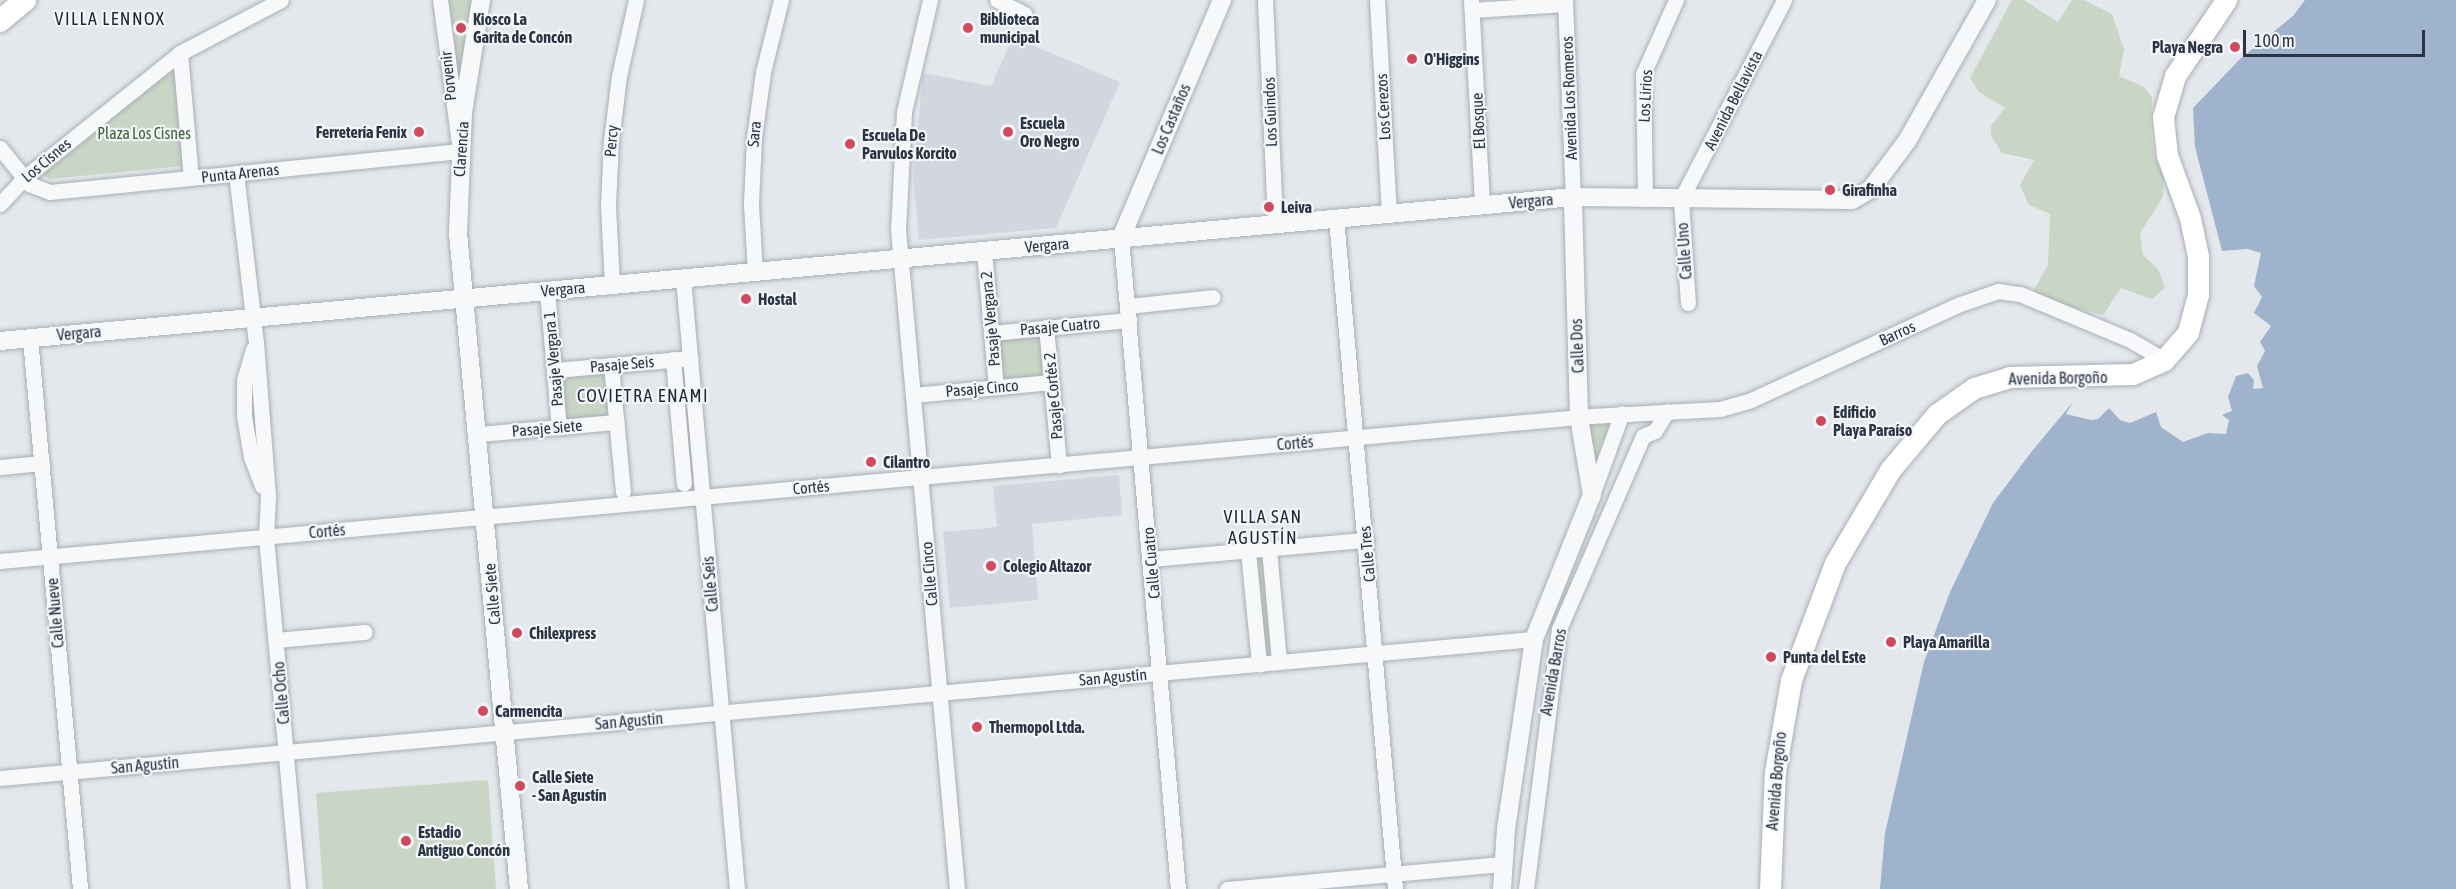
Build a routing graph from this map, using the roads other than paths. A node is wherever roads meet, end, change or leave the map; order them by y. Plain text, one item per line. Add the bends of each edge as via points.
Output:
1 (25, 0) edge
2 (282, 0) edge
3 (440, 0) edge
4 (481, 0) edge
5 (636, 0) edge
6 (781, 0) edge
7 (930, 0) edge
8 (997, 0) edge
9 (1222, 0) edge
10 (1265, 0) edge
11 (1377, 0) edge
12 (1676, 0) edge
13 (1784, 0) edge
14 (1987, 0) edge
15 (2226, 0) edge
16 (1565, 2) edge
17 (1472, 5) edge
18 (1025, 14) dead end
19 (0, 21) edge
20 (180, 53) junction
21 (0, 148) edge
22 (460, 152) junction
23 (236, 173) junction
24 (24, 178) junction
25 (191, 178) junction
26 (1573, 197) junction
27 (1645, 199) junction
28 (1681, 200) junction
29 (0, 204) edge
30 (1482, 205) junction
31 (1389, 214) junction
32 (1336, 218) junction
33 (1275, 224) junction
34 (1121, 238) junction
35 (984, 251) junction
36 (900, 258) junction
37 (755, 272) junction
38 (683, 278) junction
39 (612, 285) junction
40 (547, 291) junction
41 (1213, 297) dead end
42 (464, 298) junction
43 (1688, 303) dead end
44 (1128, 313) junction
45 (250, 318) junction
46 (1046, 327) junction
47 (991, 333) junction
48 (30, 338) junction
49 (0, 340) edge
50 (690, 358) junction
51 (673, 359) junction
52 (2164, 360) junction
53 (611, 365) junction
54 (554, 370) junction
55 (1051, 382) junction
56 (996, 387) junction
57 (912, 395) junction
58 (1667, 411) junction
59 (1622, 414) junction
60 (1579, 417) junction
61 (616, 422) junction
62 (559, 427) junction
63 (478, 434) junction
64 (1356, 438) junction
65 (1141, 457) junction
66 (42, 463) junction
67 (1059, 465) junction
68 (0, 467) edge
69 (920, 477) junction
70 (684, 484) dead end
71 (623, 491) dead end
72 (1592, 495) junction
73 (703, 497) junction
74 (485, 517) junction
75 (266, 537) junction
76 (1366, 540) junction
77 (1269, 549) junction
78 (1248, 550) junction
79 (50, 556) junction
80 (1150, 559) junction
81 (0, 561) edge
82 (365, 632) dead end
83 (1534, 639) junction
84 (276, 640) junction
85 (1376, 653) junction
86 (1279, 662) junction
87 (1259, 664) junction
88 (1161, 673) junction
89 (940, 693) junction
90 (722, 713) junction
91 (505, 732) junction
92 (286, 752) junction
93 (70, 772) junction
94 (0, 778) edge
95 (1502, 864) junction
96 (1394, 881) edge
97 (1503, 887) edge
98 (80, 889) edge
99 (298, 889) edge
100 (519, 889) edge
101 (737, 889) edge
102 (957, 889) edge
103 (1178, 889) edge
104 (1227, 889) edge
105 (1525, 889) edge
106 (1770, 889) edge

1 - 19 main road
2 - 20 street, Los Cisnes
3 - 22 street, Porvenir
4 - 22 street, Clarencia
5 - 39 street, Percy via 619,76 611,141 608,206
6 - 37 street, Sara via 763,72 754,138 751,204
7 - 36 street, Calle Cinco via 909,83 901,141
8 - 18 street
9 - 34 street, Los Castaños
10 - 33 street, Los Guindos
11 - 31 street, Los Cerezos
12 - 27 street, Los Lirios via 1643,74
13 - 28 street, Avenida Bellavista
14 - 28 street, Vergara via 1925,113 1884,172 1862,196 1829,202
15 - 52 main road, Avenida Borgoño via 2186,56 2165,104 2164,143 2195,237 2199,275 2193,321 2182,343
16 - 17 street
16 - 26 street, Avenida Los Romeros
17 - 30 street, El Bosque
20 - 24 street, Los Cisnes
20 - 25 street
21 - 24 street
22 - 23 street, Punta Arenas
22 - 42 street, Clarencia via 458,233
23 - 25 street, Punta Arenas
23 - 45 street, Calle Ocho
24 - 25 street, Punta Arenas via 36,188 50,192
24 - 29 street, Los Cisnes
26 - 27 street, Vergara
26 - 30 street, Vergara
26 - 60 street, Calle Dos
27 - 28 street, Vergara
28 - 43 street, Calle Uno
30 - 31 street, Vergara
31 - 32 street, Vergara
32 - 33 street, Vergara
32 - 64 street, Calle Tres
33 - 34 street, Vergara
34 - 35 street, Vergara
34 - 44 street, Calle Cuatro
35 - 36 street, Vergara
35 - 47 street, Pasaje Vergara 2
36 - 37 street, Vergara
36 - 57 street, Calle Cinco
37 - 38 street, Vergara
38 - 39 street, Vergara
38 - 50 street, Calle Seis
39 - 40 street, Vergara
40 - 42 street, Vergara
40 - 54 street, Pasaje Vergara 1
41 - 44 street, Pasaje Cuatro
42 - 45 street, Vergara
42 - 63 street, Calle Siete
44 - 46 street, Pasaje Cuatro
44 - 65 street, Calle Cuatro
45 - 48 street, Vergara
45 - 75 street, Calle Ocho via 256,343 244,380 244,416 251,457 268,497
46 - 47 street, Pasaje Cuatro
46 - 55 street, Pasaje Cortés 2
47 - 56 street, Pasaje Vergara 2
48 - 49 street, Vergara
48 - 66 street, Calle Nueve
50 - 51 street, Pasaje Seis
50 - 73 street, Calle Seis
51 - 53 street, Pasaje Seis
51 - 70 street
52 - 58 street, Barros via 2130,340 2020,294 1998,291 1960,304 1735,406
52 - 106 main road, Avenida Borgoño via 2125,375 2009,378 1974,387 1937,414 1890,470 1835,563 1791,680 1775,772
53 - 54 street, Pasaje Seis
53 - 61 street
54 - 62 street, Pasaje Vergara 1
55 - 56 street, Pasaje Cinco
55 - 67 street, Pasaje Cortés 2
56 - 57 street, Pasaje Cinco
57 - 69 street, Calle Cinco
58 - 59 street, Barros
58 - 105 street, Avenida Barros via 1655,431 1643,436 1559,630
59 - 60 street, Cortés
59 - 72 street, Avenida Barros
60 - 64 street, Cortés
60 - 72 street, Calle Dos
61 - 62 street, Pasaje Siete
61 - 71 street
62 - 63 street, Pasaje Siete
63 - 74 street, Calle Siete
64 - 65 street, Cortés
64 - 76 street, Calle Tres
65 - 67 street, Cortés
65 - 80 street, Calle Cuatro
66 - 68 street
66 - 79 street, Calle Nueve
67 - 69 street, Cortés
69 - 73 street, Cortés
69 - 89 street, Calle Cinco
72 - 83 street, Avenida Barros
73 - 74 street, Cortés
73 - 90 street, Calle Seis
74 - 75 street, Cortés
74 - 91 street, Calle Siete
75 - 79 street, Cortés
75 - 84 street, Calle Ocho
76 - 77 street
76 - 85 street, Calle Tres
77 - 78 street
77 - 86 street
78 - 80 street
78 - 87 street
79 - 81 street, Cortés
79 - 93 street, Calle Nueve
80 - 88 street, Calle Cuatro
82 - 84 street
83 - 85 street, San Agustín
83 - 95 street, Avenida Barros
84 - 92 street, Calle Ocho
85 - 86 street, San Agustín
85 - 96 street, Calle Tres
86 - 87 street, San Agustín
87 - 88 street, San Agustín
88 - 89 street, San Agustín
88 - 103 street, Calle Cuatro
89 - 90 street, San Agustín
89 - 102 street, Calle Cinco
90 - 91 street, San Agustín
90 - 101 street, Calle Seis
91 - 92 street, San Agustín
91 - 100 street, Calle Siete
92 - 93 street, San Agustín
92 - 99 street, Calle Ocho
93 - 94 street, San Agustín
93 - 98 street, Calle Nueve
95 - 96 street
95 - 97 street, Avenida Barros
96 - 104 street
97 - 105 street

